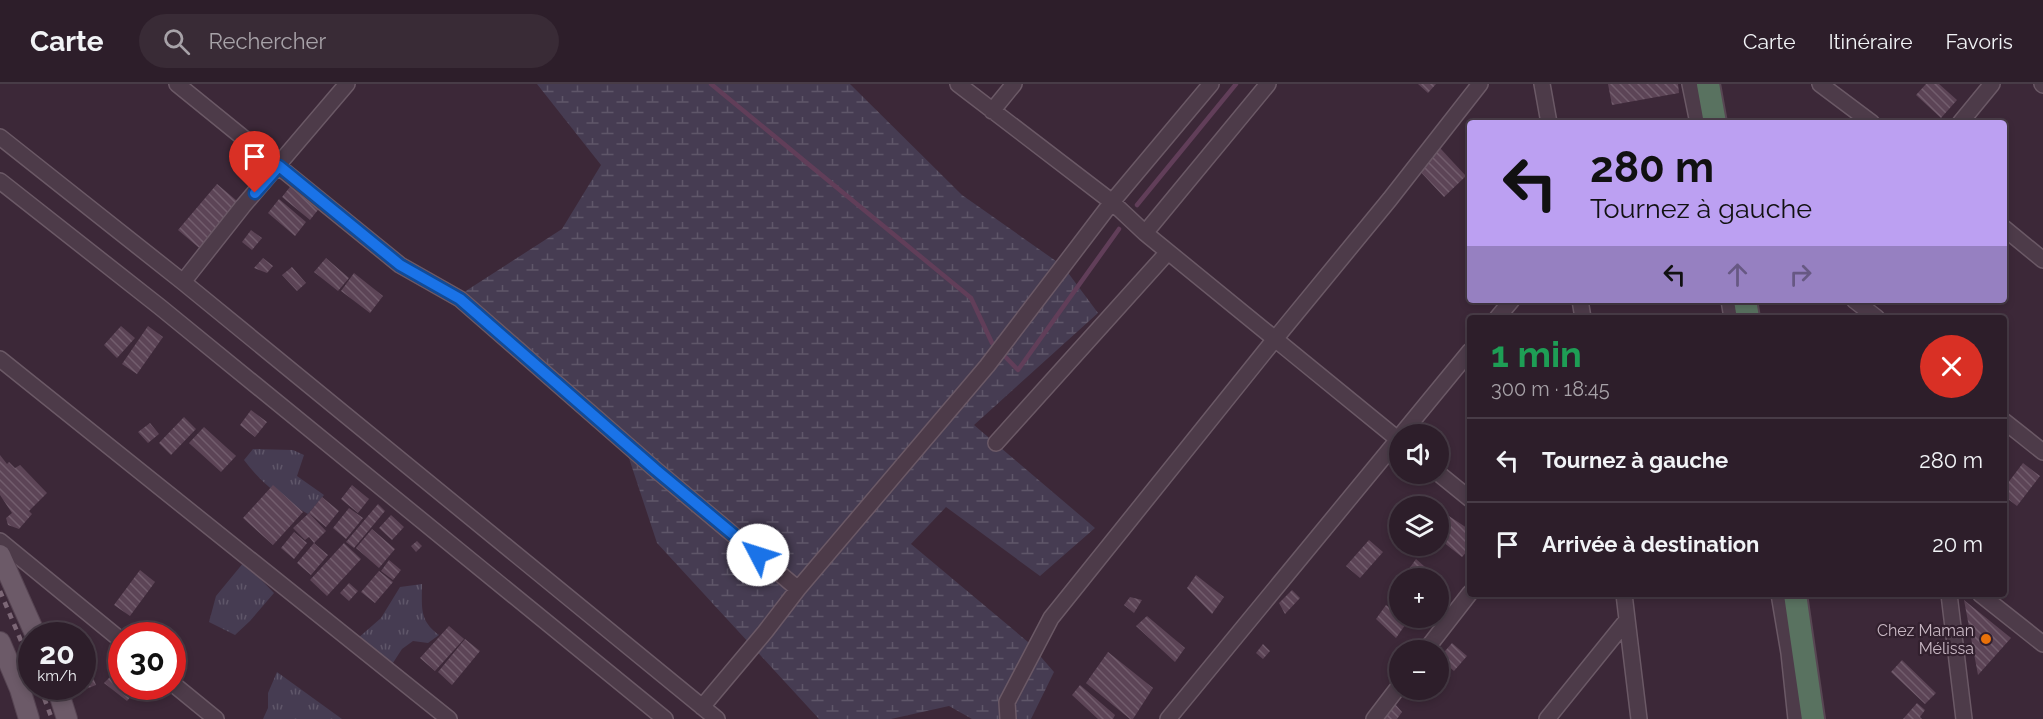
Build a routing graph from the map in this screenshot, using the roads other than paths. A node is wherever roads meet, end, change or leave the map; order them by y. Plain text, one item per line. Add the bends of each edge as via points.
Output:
1 (177, 84) edge
2 (347, 84) edge
3 (958, 84) edge
4 (1014, 84) edge
5 (1211, 84) edge
6 (1268, 84) edge
7 (1480, 84) edge
8 (1542, 84) edge
9 (1690, 84) edge
10 (1708, 84) edge
11 (1820, 84) edge
12 (1992, 84) edge
13 (992, 111) junction
14 (1548, 120) edge
15 (1697, 120) edge
16 (1714, 120) edge
17 (1868, 120) edge
18 (1962, 120) edge
19 (0, 137) edge
20 (279, 166) junction
21 (0, 181) edge
22 (1112, 202) junction
23 (2007, 230) edge
24 (1146, 233) junction
25 (1168, 252) junction
26 (2043, 260) edge
27 (183, 282) junction
28 (1510, 303) edge
29 (1858, 303) edge
30 (1500, 315) edge
31 (1873, 315) edge
32 (1275, 339) junction
33 (1467, 355) edge
34 (0, 359) edge
35 (2007, 423) edge
36 (1410, 424) edge
37 (1389, 430) edge
38 (996, 443) dead end
39 (1389, 450) edge
40 (2043, 452) edge
41 (1449, 482) edge
42 (1467, 497) edge
43 (0, 542) edge
44 (0, 555) edge
45 (798, 589) junction
46 (1467, 596) edge
47 (1624, 597) edge
48 (1780, 597) edge
49 (1795, 597) edge
50 (1949, 597) edge
51 (1984, 597) edge
52 (1627, 620) junction
53 (30, 622) edge
54 (108, 630) edge
55 (1433, 640) edge
56 (0, 642) edge
57 (2043, 644) edge
58 (186, 694) edge
59 (1389, 699) edge
60 (61, 700) edge
61 (702, 707) junction
62 (29, 719) edge
63 (67, 719) edge
64 (216, 719) edge
65 (449, 719) edge
66 (665, 719) edge
67 (717, 719) edge
68 (1008, 719) edge
69 (1168, 719) edge
70 (1374, 719) edge
71 (1548, 719) edge
72 (1639, 719) edge
73 (1796, 719) edge
74 (1813, 719) edge
75 (1964, 719) edge

1 - 20 street
2 - 20 street
3 - 13 street
4 - 13 street
5 - 22 street
6 - 24 street
7 - 32 street
8 - 14 street
9 - 15 street
10 - 16 highway
11 - 17 street
12 - 18 street
13 - 22 street
19 - 27 street
20 - 27 street
20 - 45 street via 400,265 460,299
21 - 66 street via 170,314
22 - 24 street
22 - 45 street via 987,366
23 - 26 street
24 - 25 street
25 - 32 street
25 - 38 street
27 - 61 street
28 - 30 street
29 - 31 street
32 - 37 street
32 - 68 street via 1052,618 1007,702
33 - 36 street
34 - 65 street
35 - 40 street
39 - 69 street
41 - 42 street
43 - 54 street
44 - 53 main road
45 - 61 street
46 - 55 street
47 - 52 street
48 - 73 street
49 - 74 highway
50 - 75 street
51 - 57 street
52 - 71 street
52 - 72 street
56 - 62 main road
58 - 64 street
59 - 70 street
60 - 63 main road
61 - 67 street

